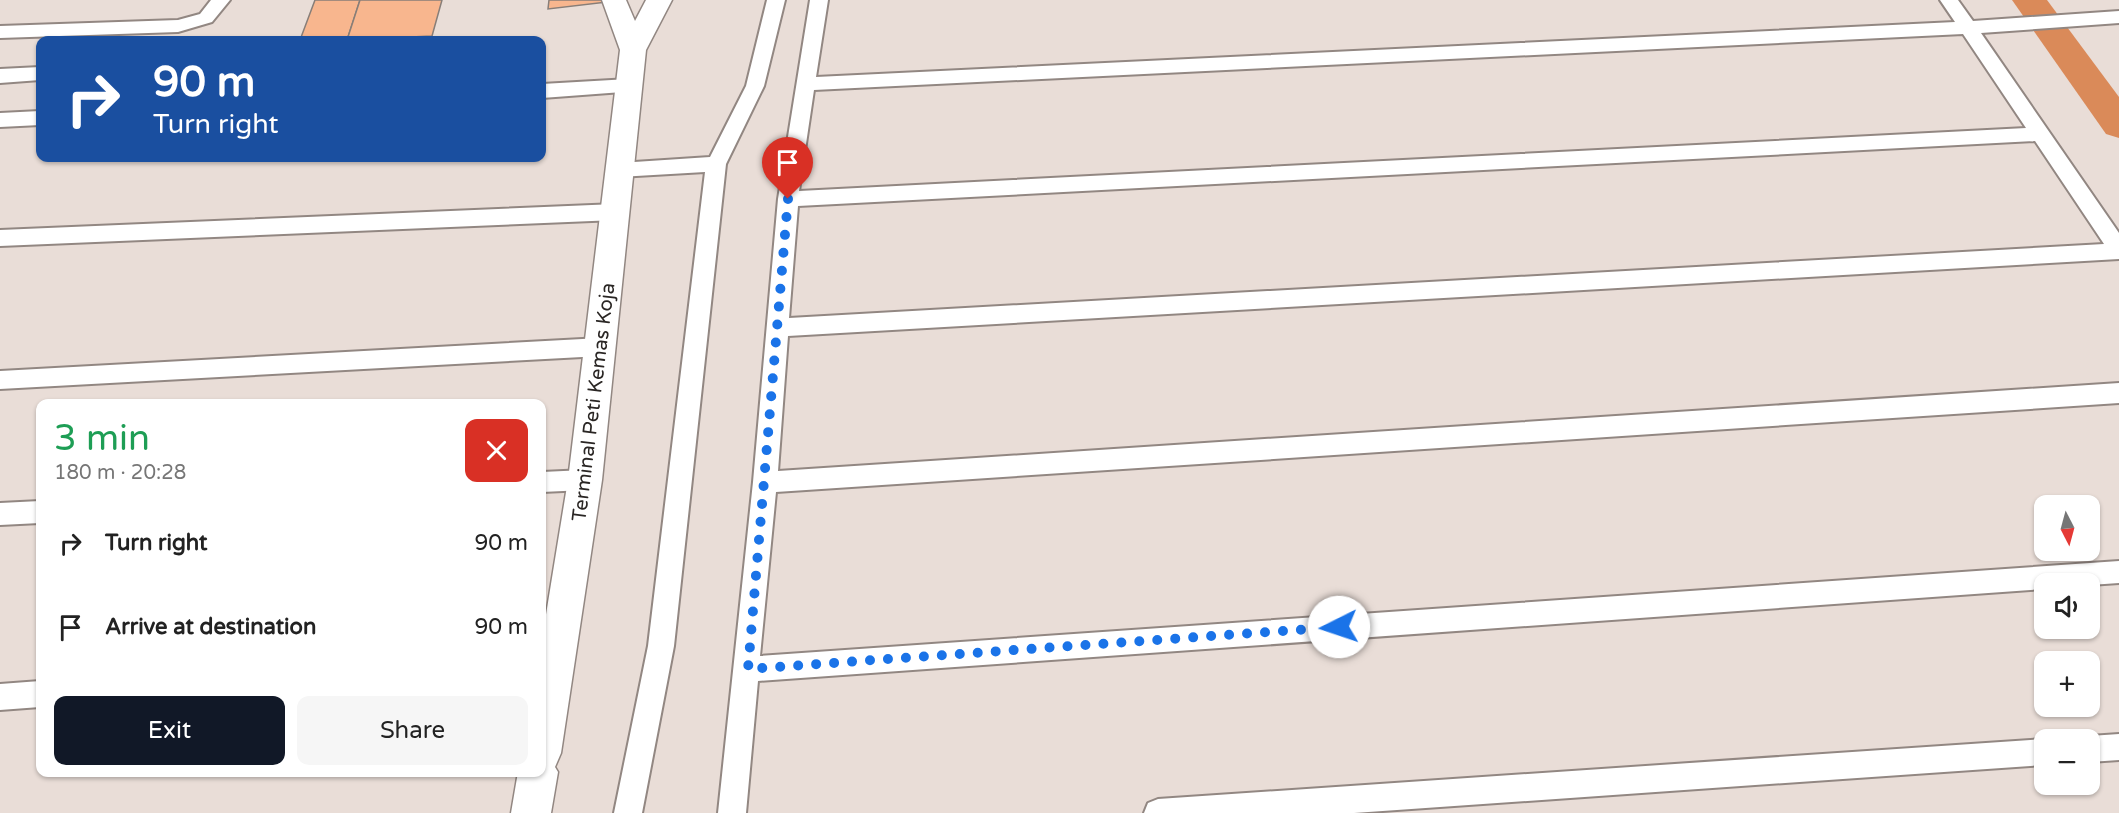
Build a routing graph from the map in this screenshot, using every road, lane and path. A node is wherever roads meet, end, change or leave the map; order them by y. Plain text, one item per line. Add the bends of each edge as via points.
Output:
1 (221, 0) edge
2 (659, 0) edge
3 (776, 0) edge
4 (819, 0) edge
5 (1949, 0) edge
6 (614, 1) edge
7 (2115, 17) edge
8 (1968, 28) junction
9 (0, 32) edge
10 (633, 50) junction
11 (36, 74) edge
12 (0, 76) edge
13 (806, 84) junction
14 (629, 86) junction
15 (546, 91) edge
16 (36, 118) edge
17 (0, 120) edge
18 (2040, 134) junction
19 (716, 164) junction
20 (619, 170) junction
21 (788, 199) junction
22 (616, 212) junction
23 (0, 238) edge
24 (2119, 250) edge
25 (778, 328) junction
26 (602, 347) junction
27 (0, 380) edge
28 (2119, 393) edge
29 (585, 480) junction
30 (546, 482) edge
31 (765, 482) junction
32 (36, 512) edge
33 (0, 514) edge
34 (2119, 572) edge
35 (549, 661) edge
36 (748, 669) junction
37 (36, 694) edge
38 (0, 696) edge
39 (546, 700) edge
40 (2119, 747) edge
41 (2100, 748) edge
42 (2034, 753) edge
43 (537, 777) edge
44 (531, 813) edge
45 (628, 813) edge
46 (732, 813) edge
47 (1158, 813) edge

1 - 9 lane via 206,18 178,26
2 - 10 street, Terminal Peti Kemas Koja
3 - 19 lane via 755,86
4 - 13 lane
5 - 8 lane
6 - 10 street, Terminal Peti Kemas Koja
7 - 8 lane
8 - 13 lane
8 - 18 lane
10 - 14 street, Terminal Peti Kemas Koja
11 - 12 lane
13 - 21 lane
14 - 15 lane
14 - 20 street, Terminal Peti Kemas Koja
16 - 17 lane
18 - 21 lane
18 - 24 lane
19 - 20 lane
19 - 45 lane via 661,646
20 - 22 street, Terminal Peti Kemas Koja
21 - 25 lane
22 - 23 lane
22 - 26 street, Terminal Peti Kemas Koja
24 - 25 lane
25 - 31 lane
26 - 27 lane
26 - 29 street, Terminal Peti Kemas Koja
28 - 31 lane
29 - 30 lane
29 - 35 street, Terminal Peti Kemas Koja
31 - 36 lane
32 - 33 lane
34 - 36 lane
35 - 39 street, Terminal Peti Kemas Koja
36 - 46 lane
37 - 38 lane
40 - 41 lane
42 - 47 lane
43 - 44 street

